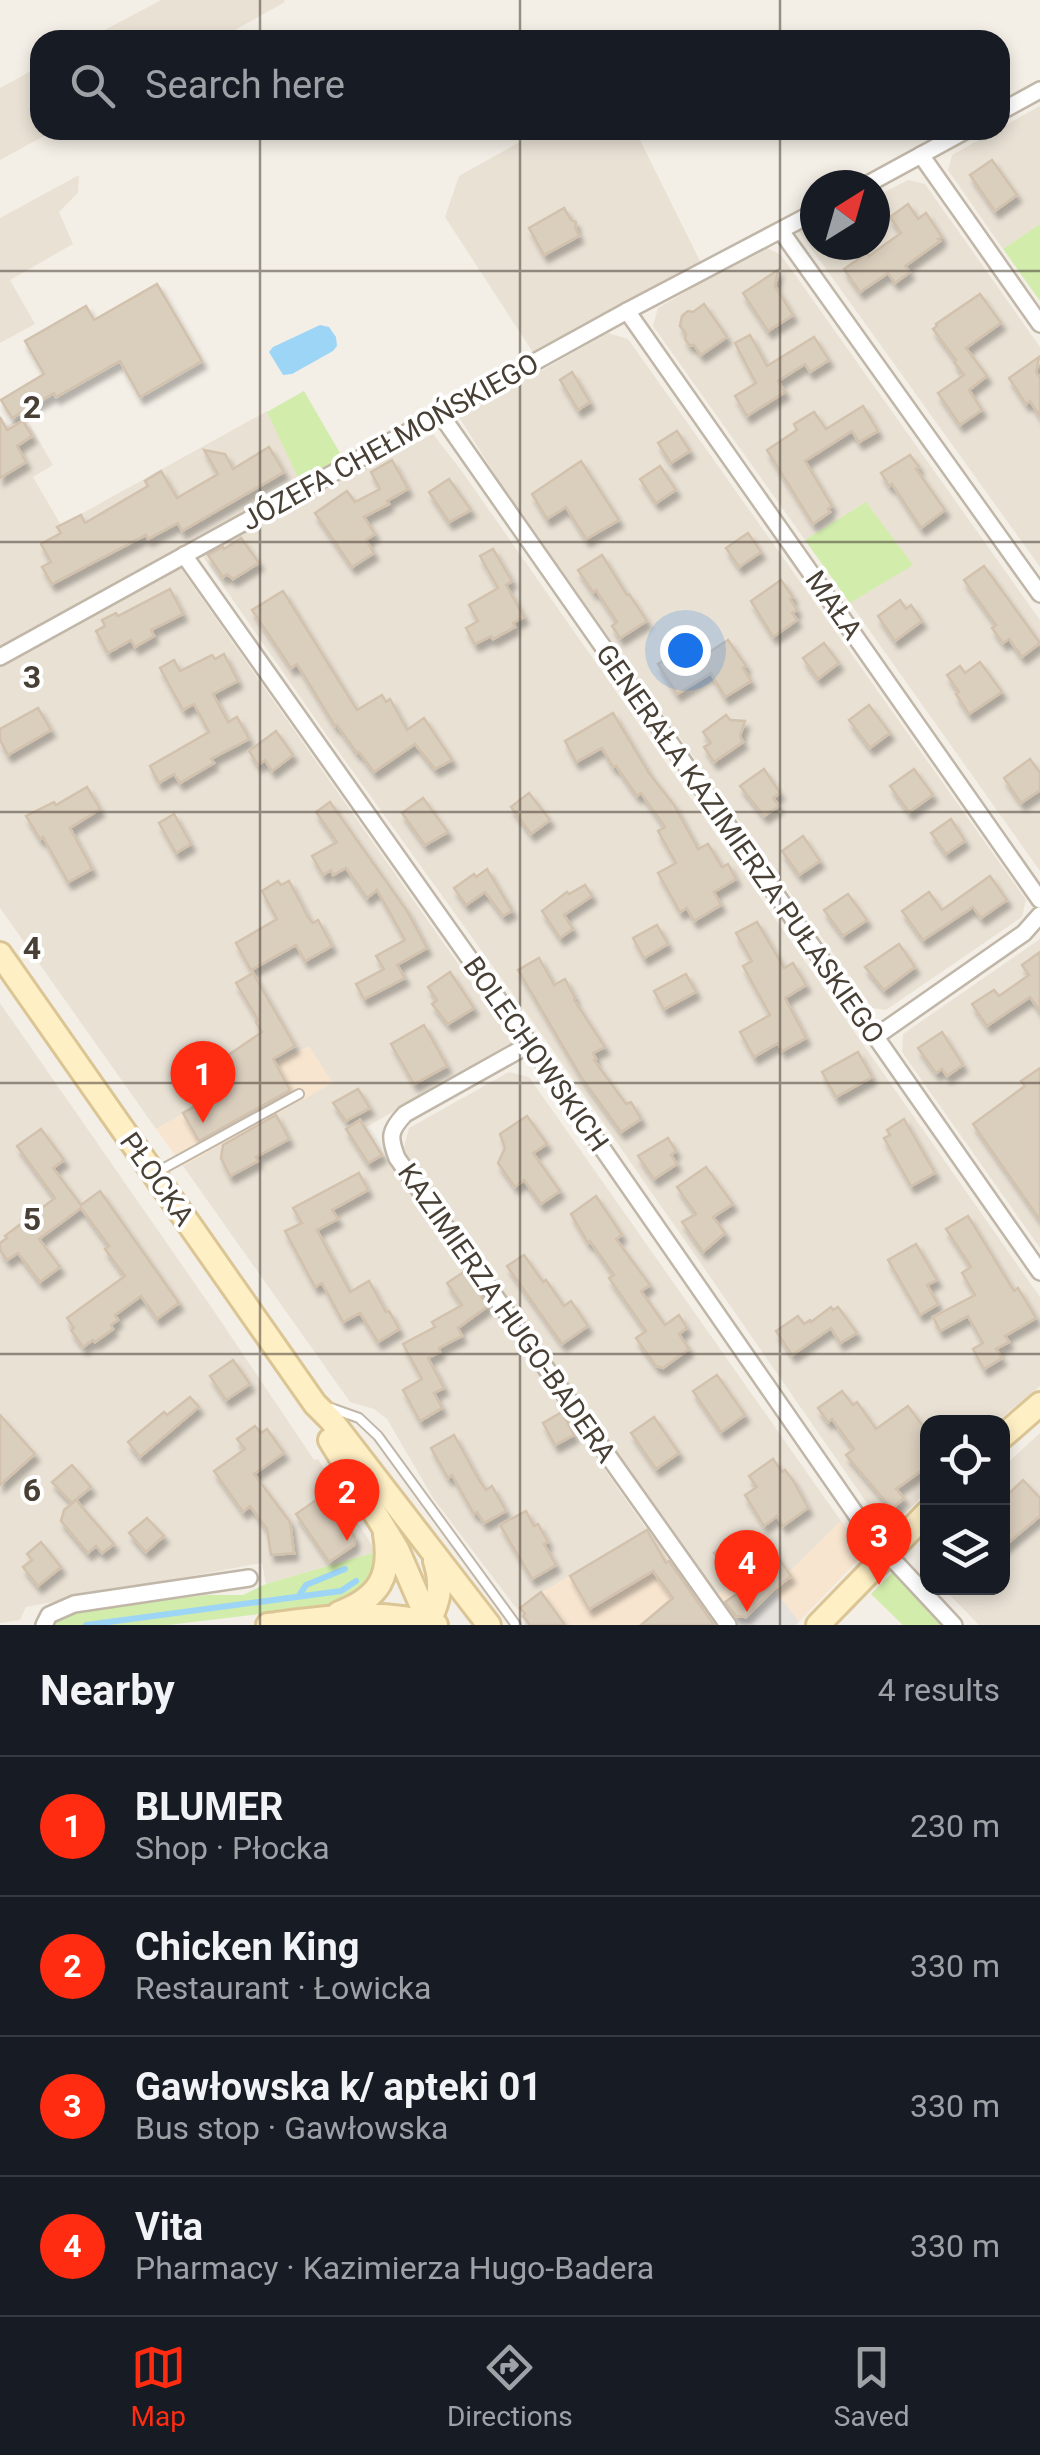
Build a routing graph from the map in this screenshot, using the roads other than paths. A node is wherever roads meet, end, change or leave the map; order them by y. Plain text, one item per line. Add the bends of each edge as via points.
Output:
1 (1040, 90) edge
2 (1010, 106) edge
3 (949, 140) edge
4 (921, 155) junction
5 (890, 172) edge
6 (800, 220) edge
7 (781, 230) junction
8 (628, 312) junction
9 (1040, 324) edge
10 (441, 415) junction
11 (184, 554) junction
12 (1040, 594) edge
13 (0, 657) edge
14 (1040, 900) edge
15 (1040, 915) edge
16 (0, 954) edge
17 (874, 1036) junction
18 (530, 1044) junction
19 (299, 1094) dead end
20 (154, 1174) junction
21 (1040, 1272) edge
22 (315, 1404) junction
23 (1040, 1404) edge
24 (1010, 1430) edge
25 (920, 1520) edge
26 (383, 1526) junction
27 (427, 1544) junction
28 (886, 1555) junction
29 (249, 1578) dead end
30 (320, 1618) junction
31 (430, 1624) edge
32 (44, 1625) edge
33 (268, 1625) edge
34 (488, 1625) edge
35 (516, 1625) edge
36 (728, 1625) edge
37 (818, 1625) edge
38 (954, 1625) edge

1 - 2 street
3 - 4 street
4 - 5 street
4 - 9 street
6 - 7 street, JÓZEFA CHEŁMOŃSKIEGO
7 - 8 street, JÓZEFA CHEŁMOŃSKIEGO
7 - 12 street
8 - 10 street, JÓZEFA CHEŁMOŃSKIEGO
8 - 14 street, MAŁA
10 - 11 street, JÓZEFA CHEŁMOŃSKIEGO
10 - 17 street, GENERAŁA KAZIMIERZA PUŁASKIEGO
11 - 13 street, JÓZEFA CHEŁMOŃSKIEGO
11 - 18 street, BOLECHOWSKICH
15 - 17 street via 1024,933
16 - 20 street, PŁOCKA
17 - 21 street, GENERAŁA KAZIMIERZA PUŁASKIEGO
18 - 28 street, BOLECHOWSKICH
18 - 36 street, KAZIMIERZA HUGO-BADERA via 406,1114 391,1143
19 - 20 lane
20 - 22 street, PŁOCKA
22 - 26 street, PŁOCKA
22 - 27 street, PŁOCKA
22 - 35 lane via 359,1418 378,1436
23 - 24 street
25 - 28 street
26 - 30 street via 388,1562 380,1584 359,1604
26 - 31 street, PŁOCKA
27 - 31 street via 440,1584
27 - 34 street, PŁOCKA
28 - 37 street
28 - 38 street, BOLECHOWSKICH
29 - 32 street via 74,1604 49,1615
30 - 31 street via 364,1615
30 - 33 street

